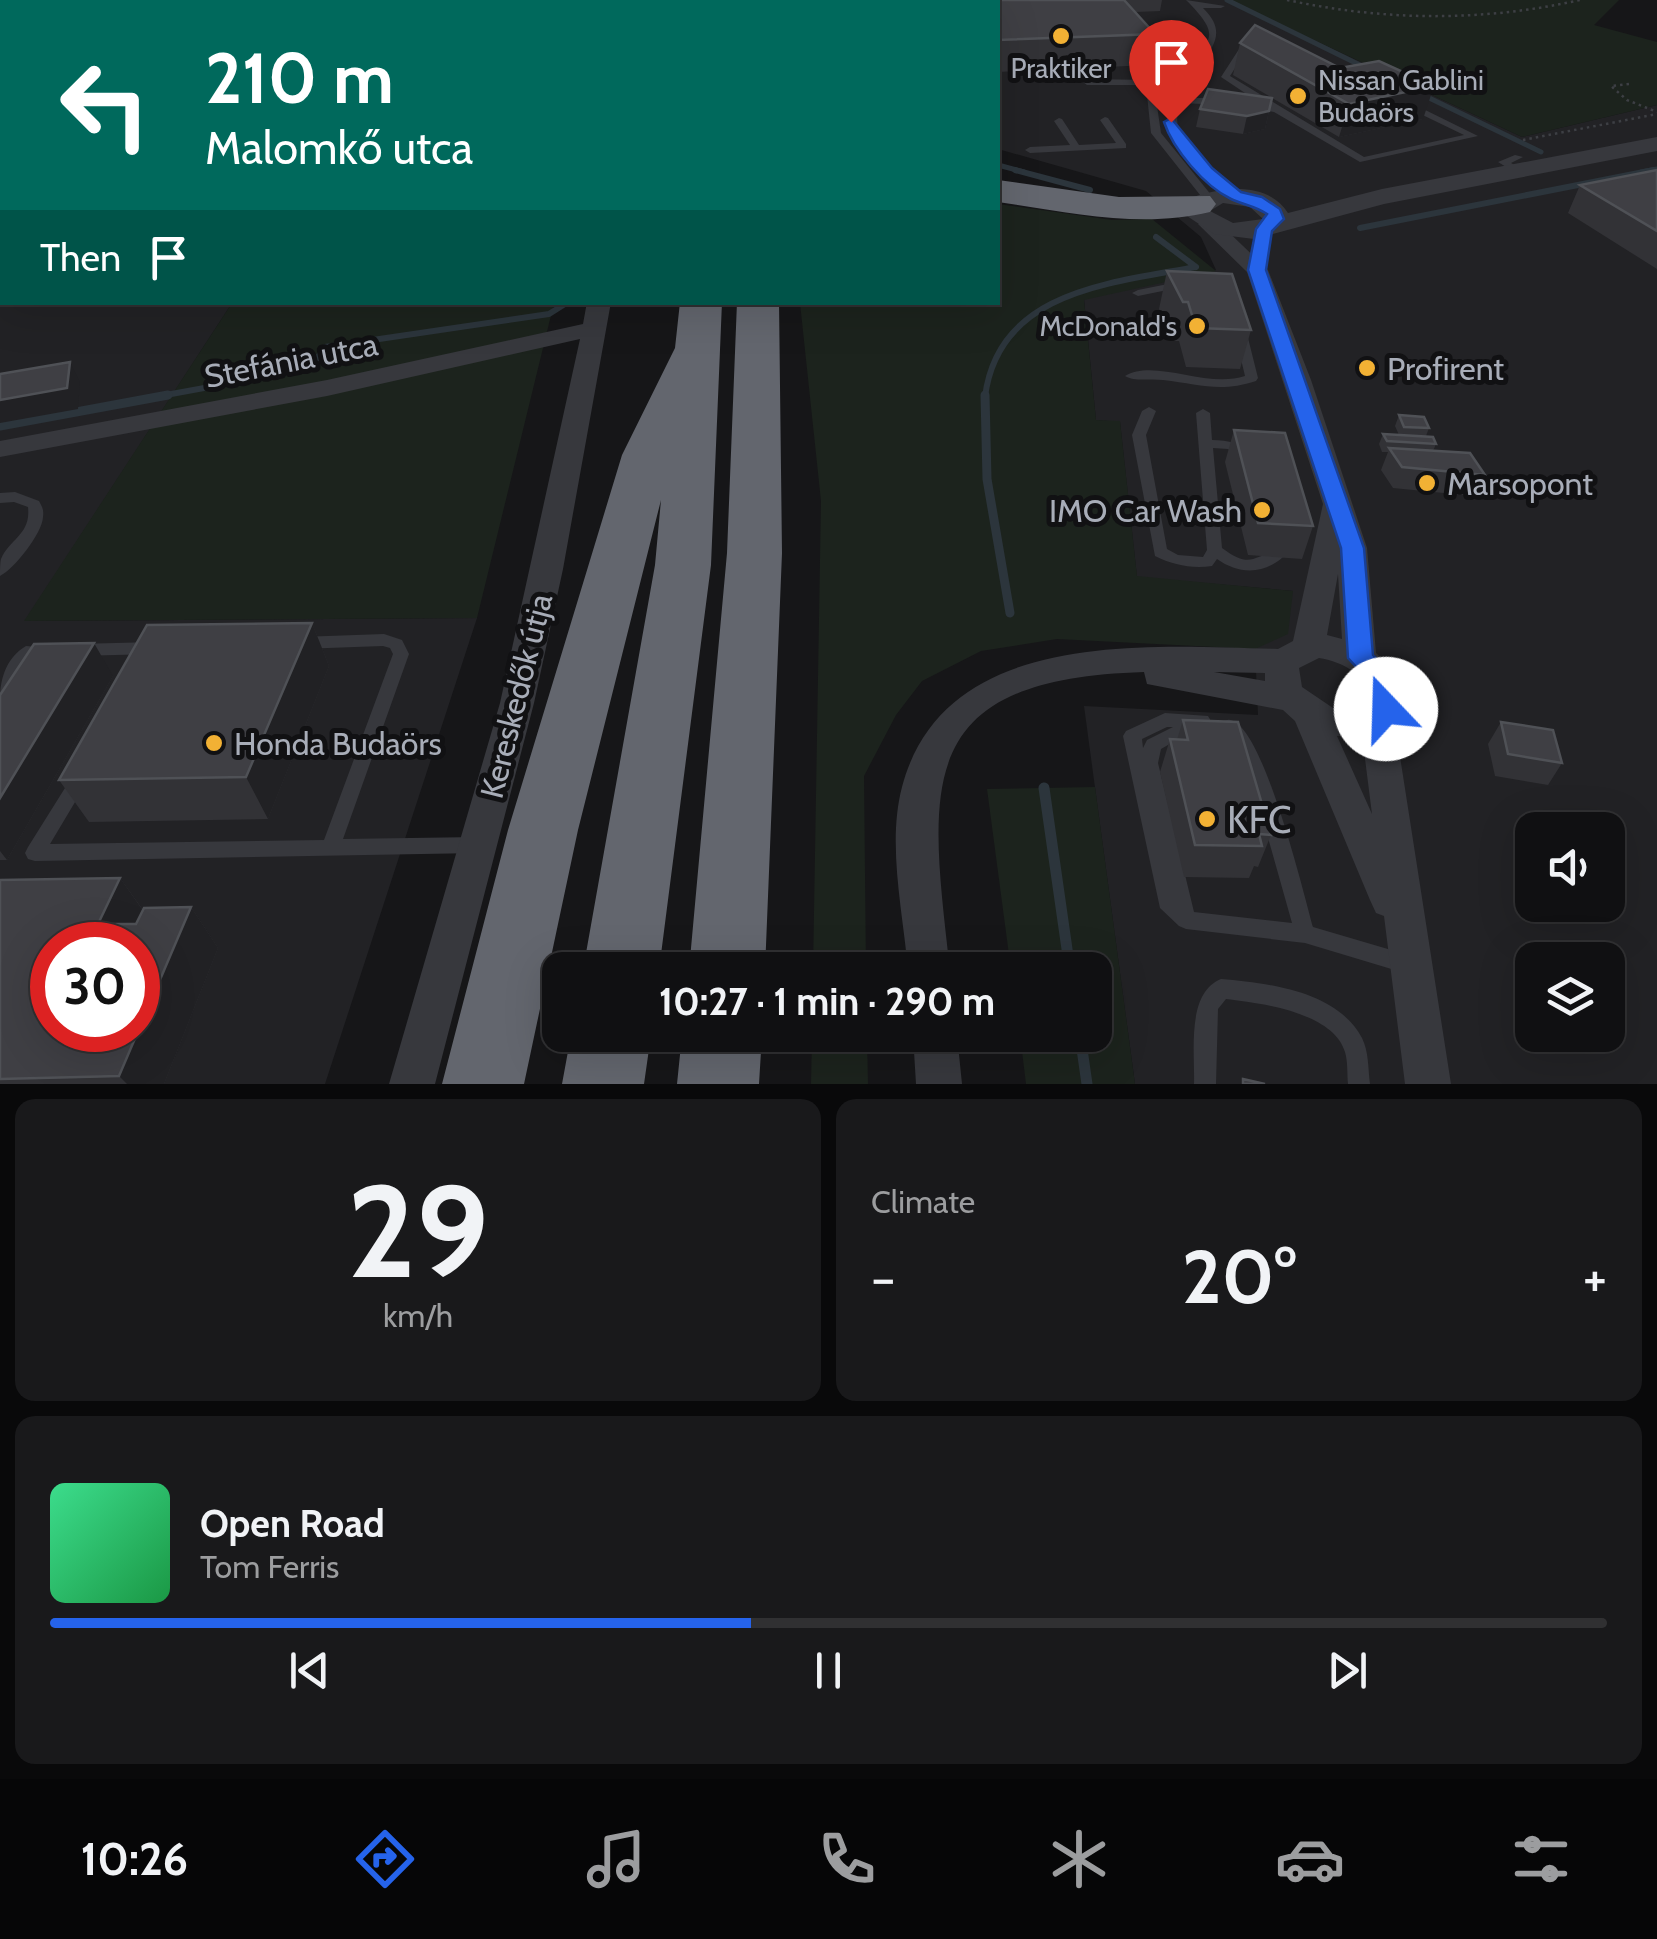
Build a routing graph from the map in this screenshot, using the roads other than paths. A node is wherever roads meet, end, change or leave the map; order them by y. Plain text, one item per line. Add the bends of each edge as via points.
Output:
1 (1193, 2) edge
2 (1220, 6) dead end
3 (1256, 39) edge
4 (1201, 58) junction
5 (1151, 88) junction
6 (1185, 94) junction
7 (1388, 94) edge
8 (1277, 110) junction
9 (1105, 120) dead end
10 (1059, 121) dead end
11 (1657, 144) edge
12 (1076, 148) junction
13 (1030, 150) dead end
14 (1000, 191) edge
15 (1382, 197) junction
16 (1246, 198) junction
17 (1205, 208) junction
18 (1268, 227) junction
19 (1257, 270) junction
20 (1200, 284) edge
21 (1138, 293) dead end
22 (758, 305) edge
23 (1234, 315) edge
24 (597, 316) edge
25 (700, 324) edge
26 (1131, 376) dead end
27 (1149, 410) dead end
28 (1203, 413) dead end
29 (1205, 444) junction
30 (0, 450) edge
31 (1251, 463) edge
32 (0, 498) edge
33 (1338, 502) junction
34 (1216, 550) junction
35 (1275, 557) dead end
36 (0, 571) edge
37 (271, 644) edge
38 (1296, 654) junction
39 (1360, 658) junction
40 (148, 665) edge
41 (1080, 665) junction
42 (0, 692) edge
43 (1300, 706) junction
44 (1377, 718) junction
45 (86, 768) edge
46 (510, 837) junction
47 (330, 848) junction
48 (1305, 934) junction
49 (1407, 951) junction
50 (624, 952) edge
51 (728, 952) edge
52 (928, 952) edge
53 (607, 1052) edge
54 (721, 1052) edge
55 (936, 1052) edge
56 (412, 1084) edge
57 (482, 1084) edge
58 (602, 1084) edge
59 (718, 1084) edge
60 (939, 1084) edge
61 (1205, 1084) edge
62 (1359, 1084) edge
63 (1428, 1084) edge

1 - 2 lane
1 - 4 lane via 1215,34
3 - 8 lane via 1225,77
4 - 5 lane
4 - 6 lane via 1188,73
5 - 5 lane via 1087,82
5 - 6 lane
5 - 6 lane
5 - 17 lane via 1156,133
6 - 8 lane
6 - 16 lane via 1171,113 1177,139
7 - 8 lane via 1473,136 1363,160
9 - 12 lane via 1123,146
10 - 12 lane
11 - 15 street via 1518,164
12 - 13 lane
14 - 17 highway via 1120,208
15 - 16 street
15 - 18 street
16 - 17 street
16 - 18 street via 1274,212
17 - 18 street via 1237,231
17 - 19 street
18 - 19 street
19 - 33 street
20 - 21 lane
22 - 51 highway via 760,437
23 - 26 lane via 1252,378 1215,388 1156,372
24 - 30 street, Stefánia utca via 327,388
24 - 46 street, Kereskedők útja via 548,569
25 - 46 highway
25 - 50 highway via 683,564
27 - 34 lane via 1139,435 1160,552 1207,562
28 - 29 lane
29 - 31 lane via 1242,450
29 - 34 lane
32 - 36 lane via 34,504 38,512
33 - 38 street
33 - 39 street via 1352,548
34 - 35 lane via 1244,567
37 - 47 lane via 384,640 401,654
38 - 39 street via 1331,648
38 - 41 street
38 - 43 street via 1280,672
39 - 44 street via 1386,687 1386,709
40 - 42 lane via 168,648 26,652
41 - 43 street
41 - 52 street via 986,692 935,743 920,784 917,830
43 - 44 street via 1348,726
43 - 49 street
44 - 49 street
45 - 47 lane via 35,853
46 - 47 lane
46 - 56 street, Kereskedők útja
46 - 57 highway
48 - 48 lane via 1239,731 1221,722 1165,720 1132,736 1167,902 1186,920
48 - 49 lane
49 - 63 street
53 - 58 highway
54 - 59 highway
55 - 60 street
61 - 62 lane via 1207,1006 1221,989 1260,992 1323,1012 1354,1043

